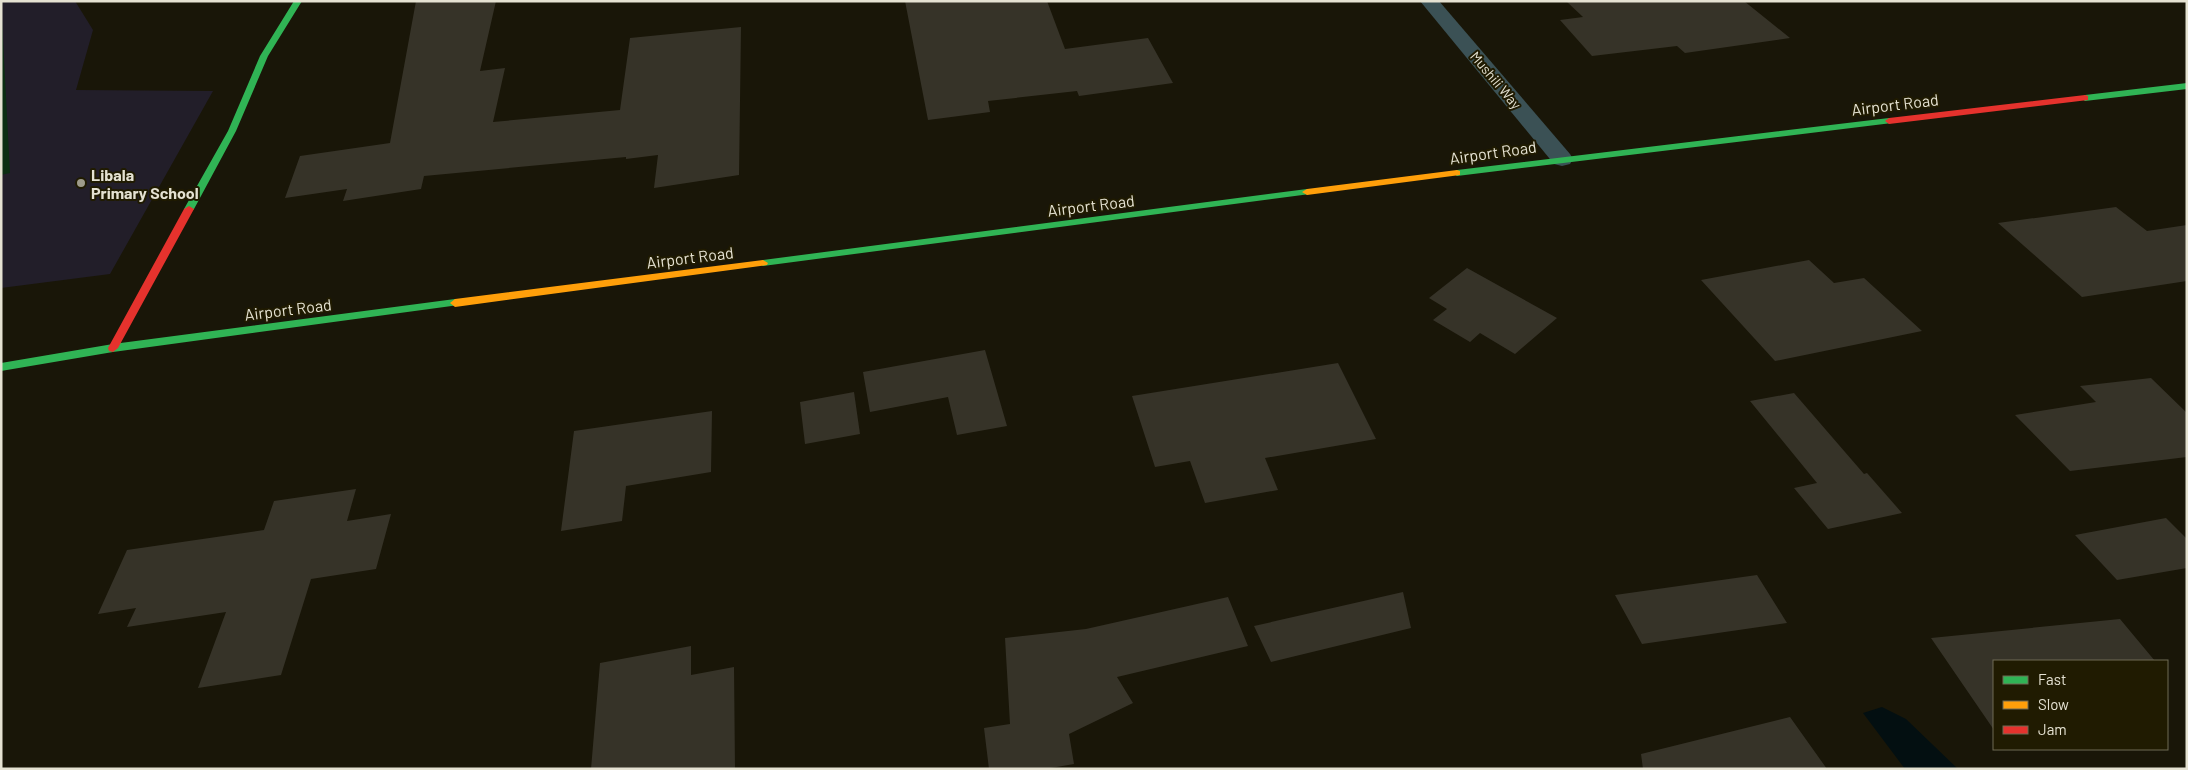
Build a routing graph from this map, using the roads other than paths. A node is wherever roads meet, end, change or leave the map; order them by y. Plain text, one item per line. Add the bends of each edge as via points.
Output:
1 (298, 1) edge
2 (1429, 1) edge
3 (2187, 86) edge
4 (1562, 159) junction
5 (112, 348) junction
6 (1, 367) edge

1 - 5 street via 264,56 232,131
2 - 4 street, Mushili Way
3 - 4 street, Airport Road
4 - 5 street, Airport Road
5 - 6 street, Airport Road

